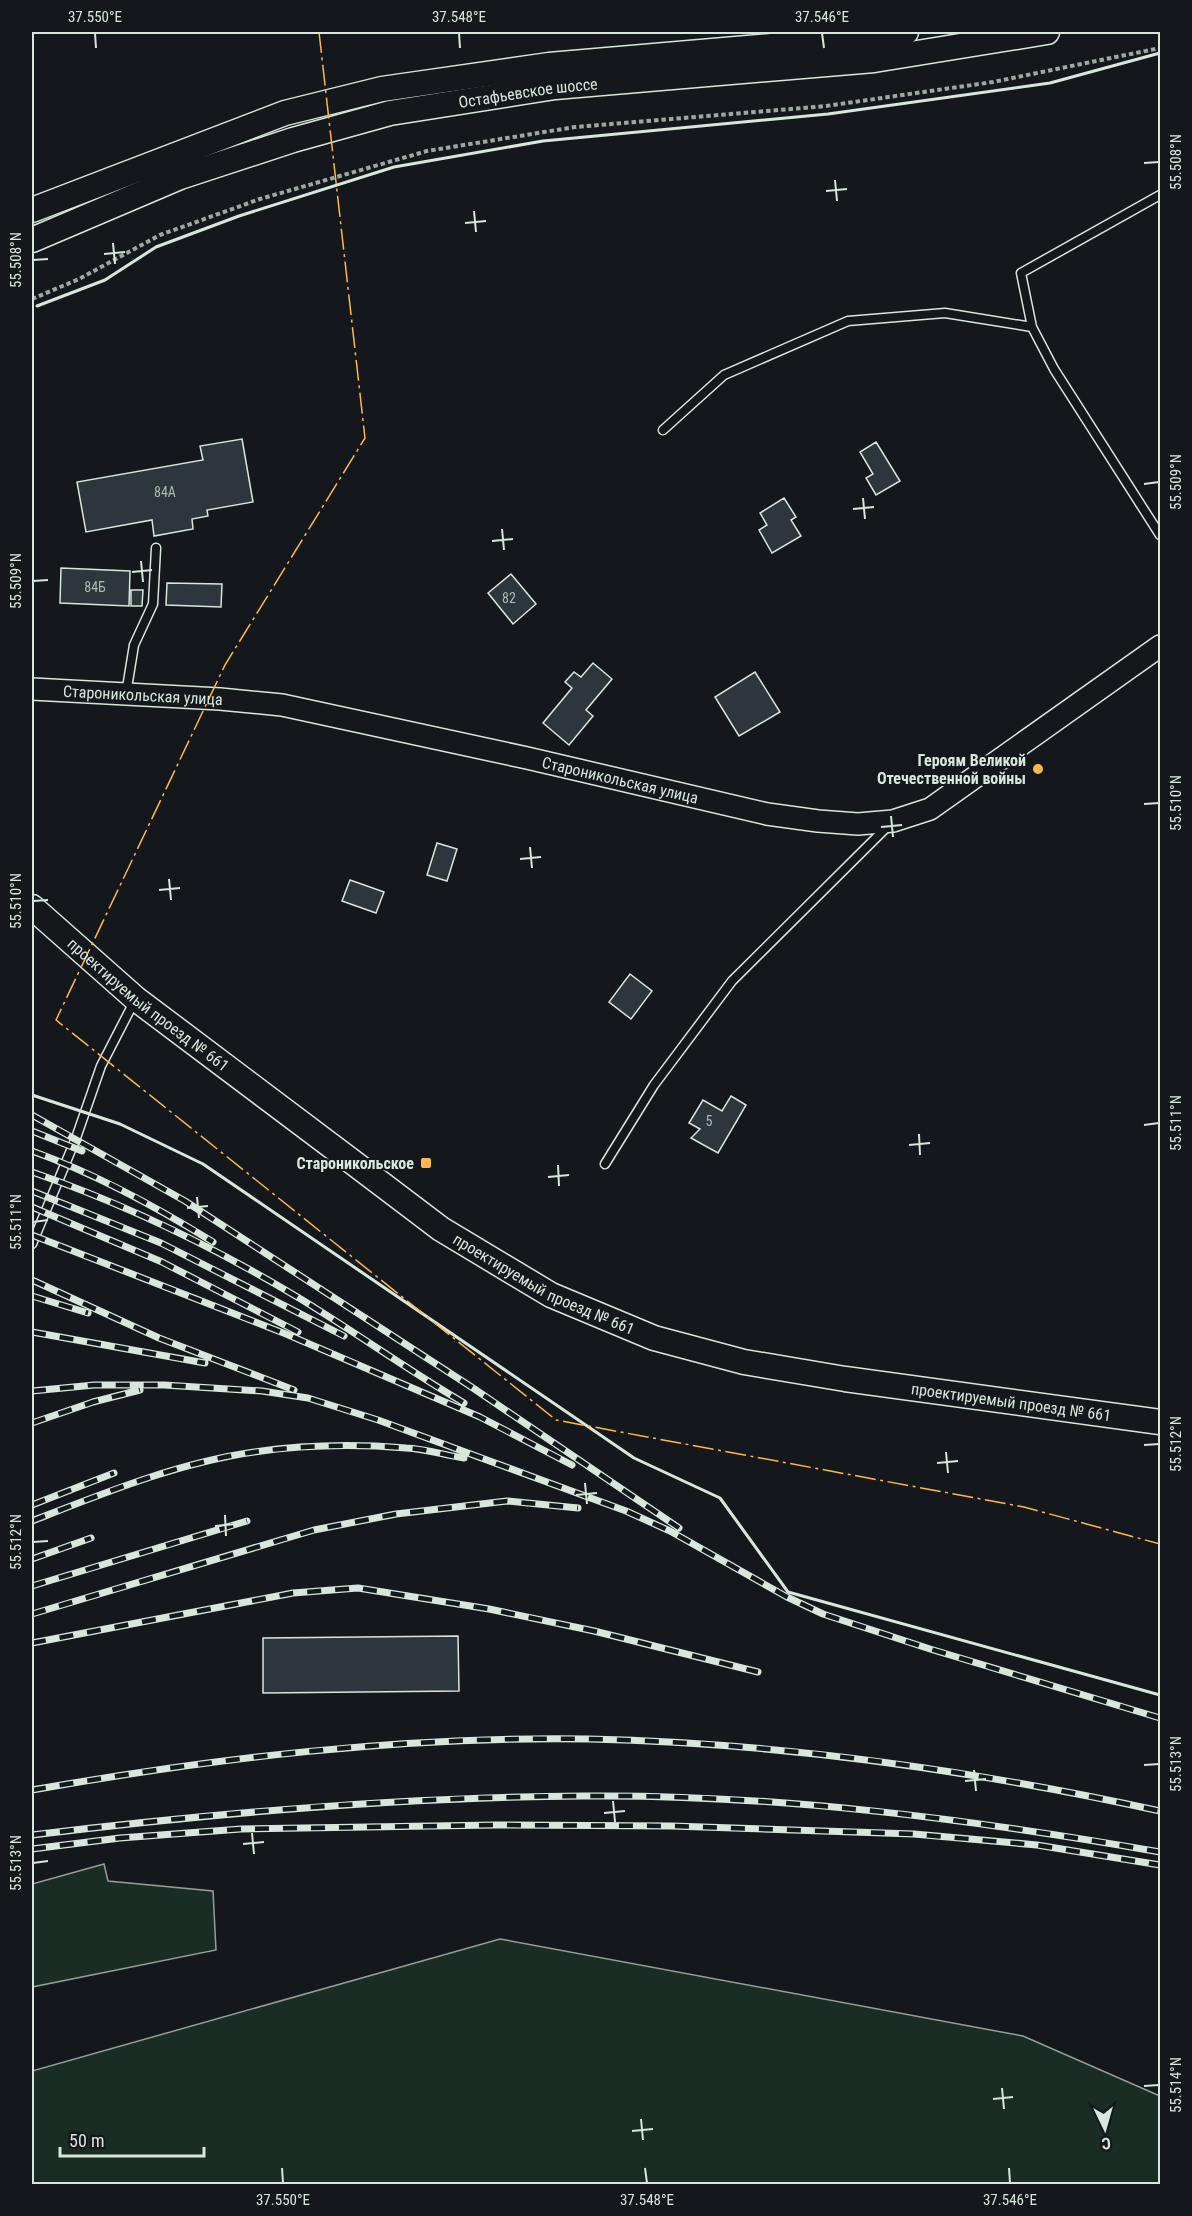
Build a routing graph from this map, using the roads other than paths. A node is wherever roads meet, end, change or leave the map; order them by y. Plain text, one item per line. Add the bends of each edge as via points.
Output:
1 (906, 32) edge
2 (1047, 32) edge
3 (1161, 195) edge
4 (32, 210) edge
5 (32, 240) edge
6 (1032, 327) junction
7 (663, 430) dead end
8 (1161, 536) edge
9 (156, 548) dead end
10 (1161, 646) edge
11 (32, 689) edge
12 (126, 695) junction
13 (893, 820) junction
14 (32, 907) edge
15 (136, 999) junction
16 (605, 1164) dead end
17 (32, 1244) edge
18 (1161, 1422) edge

1 - 4 main road, Остафьевское шоссе via 549,65 382,89 285,113
2 - 5 main road, Остафьевское шоссе via 874,60 555,87 390,112 180,177
3 - 6 lane via 1021,273
6 - 7 lane via 945,313 848,321 724,375
6 - 8 lane via 1054,369
9 - 12 lane via 153,604 134,645
10 - 13 street, Староникольская улица via 930,809
11 - 12 street, Староникольская улица
12 - 13 street, Староникольская улица via 282,705 767,814 858,824
13 - 16 lane via 732,981 654,1085
14 - 15 main road, проектируемый проезд № 661
15 - 17 lane via 102,1066
15 - 18 main road, проектируемый проезд № 661 via 441,1229 508,1271 580,1308 654,1338 744,1362

